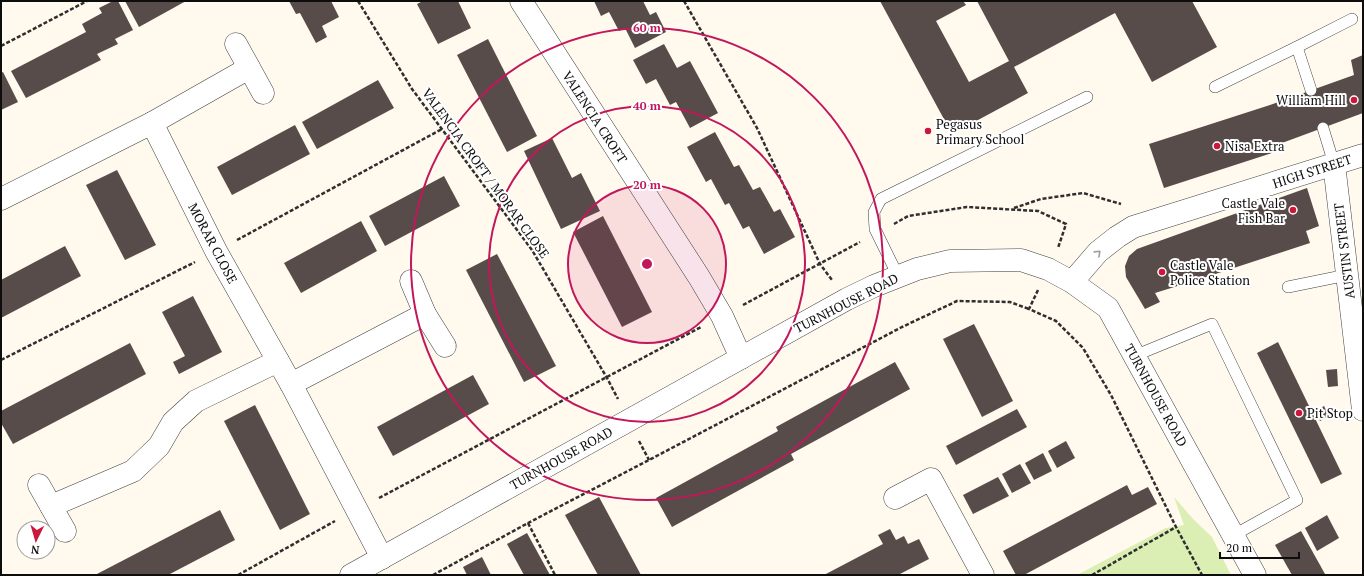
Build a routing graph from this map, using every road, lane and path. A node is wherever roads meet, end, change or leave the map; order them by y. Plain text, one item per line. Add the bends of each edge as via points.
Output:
1 (87, 1) edge
2 (358, 1) edge
3 (520, 1) edge
4 (684, 1) edge
5 (1352, 19) dead end
6 (236, 44) dead end
7 (1, 46) edge
8 (1297, 48) junction
9 (249, 68) junction
10 (1215, 87) dead end
11 (1312, 90) dead end
12 (263, 93) dead end
13 (1087, 97) dead end
14 (152, 123) junction
15 (1323, 128) dead end
16 (1363, 155) edge
17 (1334, 164) junction
18 (1, 199) edge
19 (1125, 205) dead end
20 (1012, 208) junction
21 (876, 233) junction
22 (820, 264) junction
23 (1048, 269) junction
24 (1347, 275) junction
25 (898, 276) junction
26 (410, 281) dead end
27 (1072, 282) junction
28 (1288, 287) dead end
29 (847, 300) junction
30 (1029, 309) junction
31 (425, 314) junction
32 (722, 316) junction
33 (445, 346) dead end
34 (1134, 356) junction
35 (741, 358) junction
36 (278, 361) junction
37 (607, 378) junction
38 (291, 384) junction
39 (1363, 410) edge
40 (39, 485) dead end
41 (895, 498) dead end
42 (51, 506) junction
43 (356, 510) junction
44 (528, 523) junction
45 (1176, 527) junction
46 (65, 531) dead end
47 (1234, 535) junction
48 (382, 558) junction
49 (238, 575) edge
50 (351, 575) edge
51 (433, 575) edge
52 (556, 575) edge
53 (983, 575) edge
54 (1092, 575) edge
55 (1202, 575) edge
56 (1255, 575) edge

1 - 7 path
2 - 37 path, VALENCIA CROFT / MORAR CLOSE via 412,89 532,250
3 - 32 street, VALENCIA CROFT
4 - 22 path via 757,128
5 - 8 lane
6 - 9 street
8 - 10 lane
8 - 11 lane
9 - 12 street
9 - 14 street
13 - 21 lane via 882,199 874,212
14 - 18 street
14 - 36 street, MORAR CLOSE via 216,251
15 - 17 lane
16 - 17 street, HIGH STREET
17 - 24 street, AUSTIN STREET
27 -> 17 street, HIGH STREET via 1098,252 1133,227
19 - 20 path via 1082,193 1041,199
20 - 21 path via 967,207 908,216
20 - 23 path via 1038,211 1066,224
21 - 22 path
21 - 25 lane
22 - 29 path
22 - 32 path
23 - 25 street, TURNHOUSE ROAD via 1021,260 950,261
23 - 27 street, TURNHOUSE ROAD
23 - 30 path
24 - 28 lane
24 - 39 street, AUSTIN STREET
25 - 29 street, TURNHOUSE ROAD
26 - 31 street
27 - 34 street, TURNHOUSE ROAD via 1108,308
29 - 35 street, TURNHOUSE ROAD
30 - 44 path via 1010,302 957,301 902,327
30 - 45 path via 1056,321 1083,348 1111,395
31 - 33 street
31 - 38 street
32 - 35 street, VALENCIA CROFT
32 - 37 path
34 - 47 street, TURNHOUSE ROAD
34 - 47 lane via 1212,324 1297,500
35 - 48 street, TURNHOUSE ROAD
36 - 38 street, MORAR CLOSE
36 - 42 street via 196,402 174,422 159,446 133,471
37 - 43 path
38 - 43 street, MORAR CLOSE
40 - 42 street
41 - 53 street via 931,479
42 - 46 street
43 - 48 street, MORAR CLOSE
43 - 49 path
44 - 51 path
44 - 52 path
45 - 54 path
45 - 55 path
47 - 56 street, TURNHOUSE ROAD
48 - 50 street, TURNHOUSE ROAD

